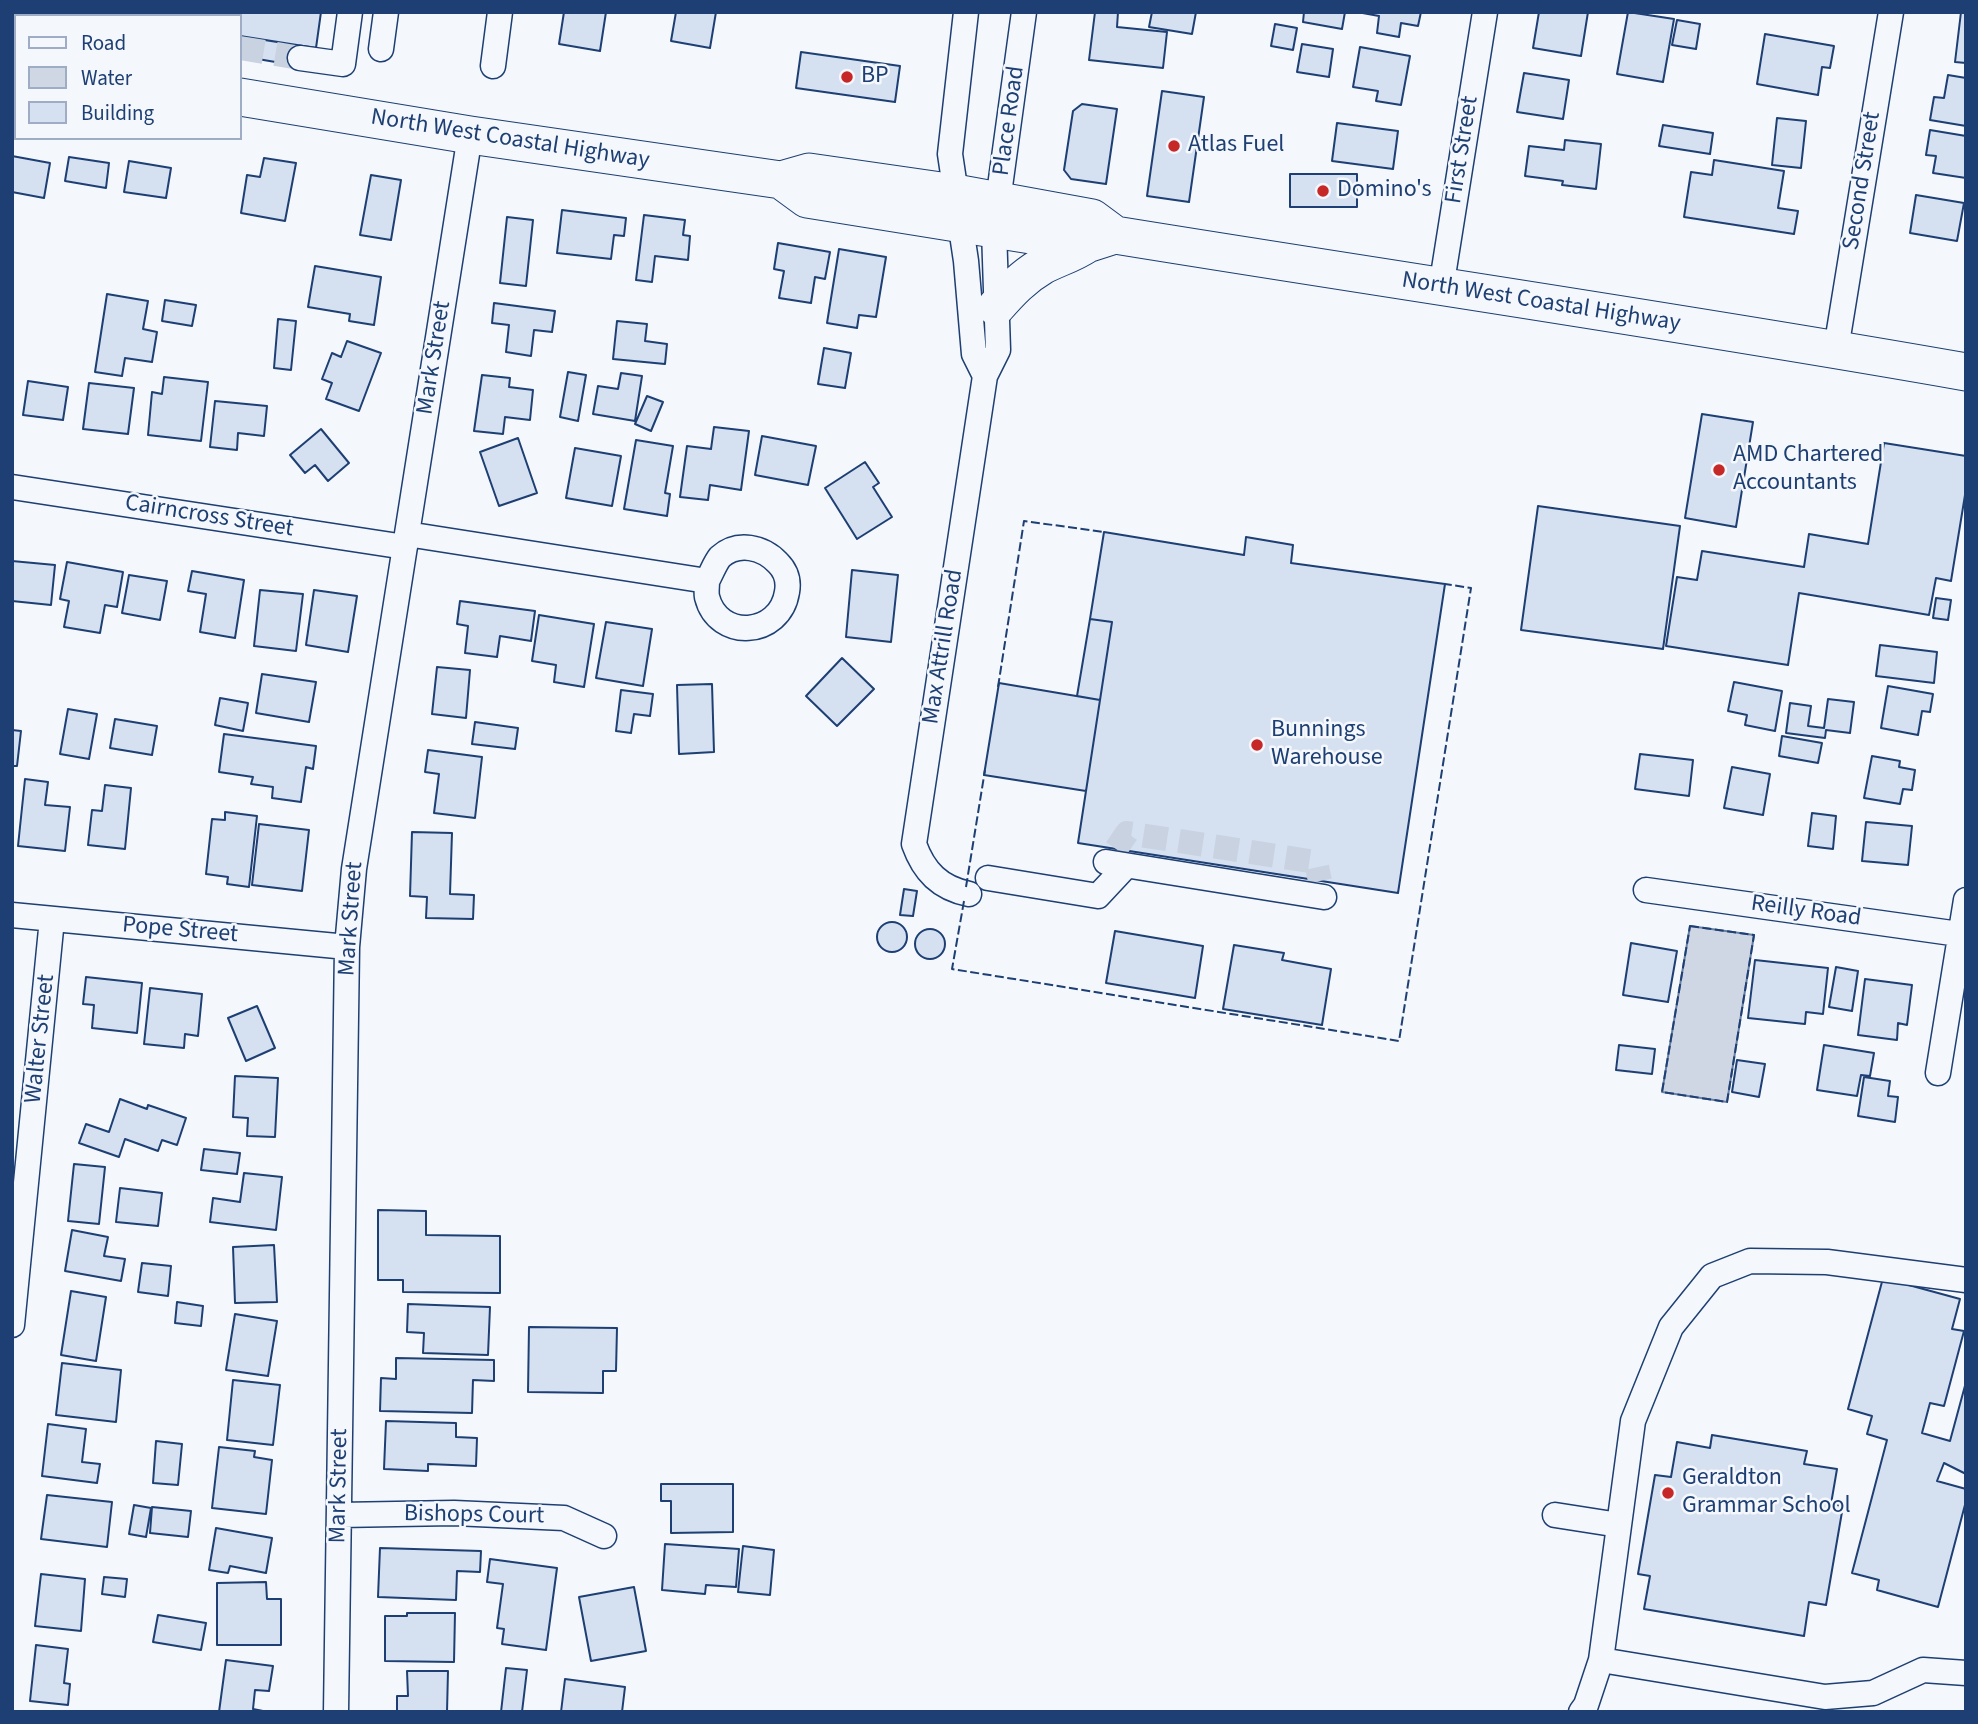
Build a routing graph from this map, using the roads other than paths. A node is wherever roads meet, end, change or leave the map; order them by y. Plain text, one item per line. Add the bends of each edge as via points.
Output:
1 (350, 12) edge
2 (365, 12) edge
3 (386, 12) edge
4 (500, 12) edge
5 (966, 12) edge
6 (1024, 12) edge
7 (1485, 12) edge
8 (1891, 12) edge
9 (381, 49) dead end
10 (300, 58) tunnel mouth
11 (343, 64) junction
12 (493, 66) dead end
13 (242, 97) edge
14 (470, 135) junction
15 (977, 212) junction
16 (1101, 239) junction
17 (1441, 288) junction
18 (996, 307) junction
19 (1836, 349) junction
20 (1966, 372) edge
21 (985, 376) junction
22 (12, 487) edge
23 (406, 541) junction
24 (707, 581) dead end
25 (1646, 890) dead end
26 (1324, 897) dead end
27 (1966, 900) edge
28 (12, 915) edge
29 (52, 919) junction
30 (1963, 935) edge
31 (347, 947) junction
32 (1938, 1073) dead end
33 (1966, 1280) edge
34 (12, 1325) edge
35 (339, 1515) junction
36 (1555, 1515) dead end
37 (1619, 1525) junction
38 (604, 1536) dead end
39 (1601, 1660) junction
40 (1966, 1673) edge
41 (336, 1712) edge
42 (1581, 1712) edge

1 - 11 street
2 - 11 street via 357,66
3 - 9 street
4 - 12 street
5 - 15 street, Place Road via 950,154
6 - 15 street, Place Road
7 - 17 street, First Street
8 - 19 street, Second Street
10 - 11 street
13 - 14 highway, North West Coastal Highway
14 - 15 highway, North West Coastal Highway via 781,180 809,172
14 - 23 street, Mark Street
15 - 16 highway, North West Coastal Highway via 1092,218
15 - 18 street, Max Attrill Road
15 - 21 street, Max Attrill Road via 966,261 974,354
16 - 17 highway, North West Coastal Highway
16 - 18 highway via 1043,265
17 - 19 highway, North West Coastal Highway
18 - 21 street, Max Attrill Road via 998,350
19 - 20 highway, North West Coastal Highway
21 - 26 street, Max Attrill Road via 914,844 930,874 944,887 1098,896 1116,864
22 - 23 street, Cairncross Street
23 - 24 street, Cairncross Street
23 - 31 street, Mark Street via 354,869
25 - 30 street, Reilly Road
27 - 30 street
28 - 29 street, Pope Street
29 - 31 street, Pope Street
29 - 34 street, Walter Street
30 - 32 street
31 - 35 street, Mark Street
33 - 37 street via 1827,1262 1750,1261 1712,1276 1671,1327 1633,1420
35 - 38 street, Bishops Court via 454,1513 564,1518
35 - 41 street, Mark Street
36 - 37 street
37 - 39 street
39 - 40 street via 1825,1697 1873,1693 1923,1670
39 - 42 street

